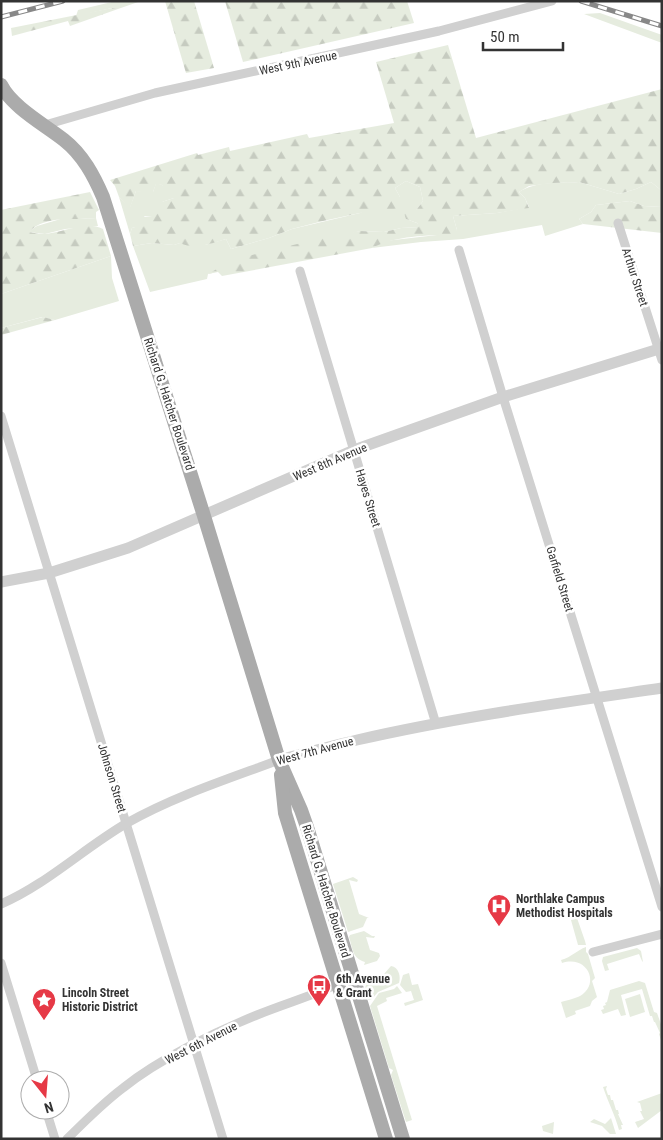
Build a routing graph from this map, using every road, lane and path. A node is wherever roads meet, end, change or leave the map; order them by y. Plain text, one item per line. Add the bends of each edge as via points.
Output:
1 (552, 1) edge
2 (1, 84) edge
3 (44, 125) junction
4 (618, 223) dead end
5 (459, 250) dead end
6 (300, 272) dead end
7 (660, 348) edge
8 (662, 360) edge
9 (503, 397) junction
10 (1, 416) edge
11 (354, 450) junction
12 (204, 516) junction
13 (49, 574) junction
14 (1, 582) edge
15 (662, 688) edge
16 (598, 697) junction
17 (436, 724) junction
18 (279, 760) junction
19 (126, 824) junction
20 (1, 904) edge
21 (662, 907) edge
22 (662, 934) edge
23 (593, 952) dead end
24 (1, 963) edge
25 (353, 977) junction
26 (338, 985) junction
27 (194, 1045) junction
28 (34, 1070) edge
29 (49, 1120) edge
30 (54, 1139) edge
31 (67, 1139) edge
32 (223, 1139) edge
33 (386, 1139) edge
34 (402, 1139) edge

1 - 3 street, West 9th Avenue via 439,32 155,93
2 - 3 main road, Richard G. Hatcher Boulevard via 16,103
3 - 12 main road, Richard G. Hatcher Boulevard via 78,154 99,188
4 - 7 street, Arthur Street
5 - 9 street, Garfield Street
6 - 11 street, Hayes Street
7 - 8 street, Arthur Street
7 - 9 street, West 8th Avenue
9 - 11 street, West 8th Avenue
9 - 16 street, Garfield Street
10 - 13 street, Johnson Street
11 - 12 street, West 8th Avenue
11 - 17 street, Hayes Street
12 - 13 street, West 8th Avenue via 128,548
12 - 18 main road, Richard G. Hatcher Boulevard
13 - 14 street, West 8th Avenue
13 - 19 street, Johnson Street
15 - 16 street, West 7th Avenue
16 - 17 street, West 7th Avenue
16 - 21 street, Garfield Street
17 - 18 street, West 7th Avenue
18 - 19 street, West 7th Avenue via 200,789
18 - 25 main road, Richard G. Hatcher Boulevard via 301,810
18 - 26 main road, Richard G. Hatcher Boulevard via 285,813
19 - 20 street, West 7th Avenue via 19,896
19 - 27 street, Johnson Street
22 - 23 street
24 - 28 street
25 - 26 street, West 6th Avenue
25 - 34 main road, Richard G. Hatcher Boulevard
26 - 27 street, West 6th Avenue via 259,1014
26 - 33 main road, Richard G. Hatcher Boulevard
27 - 31 street, West 6th Avenue via 125,1086
27 - 32 street, Johnson Street
29 - 30 street

